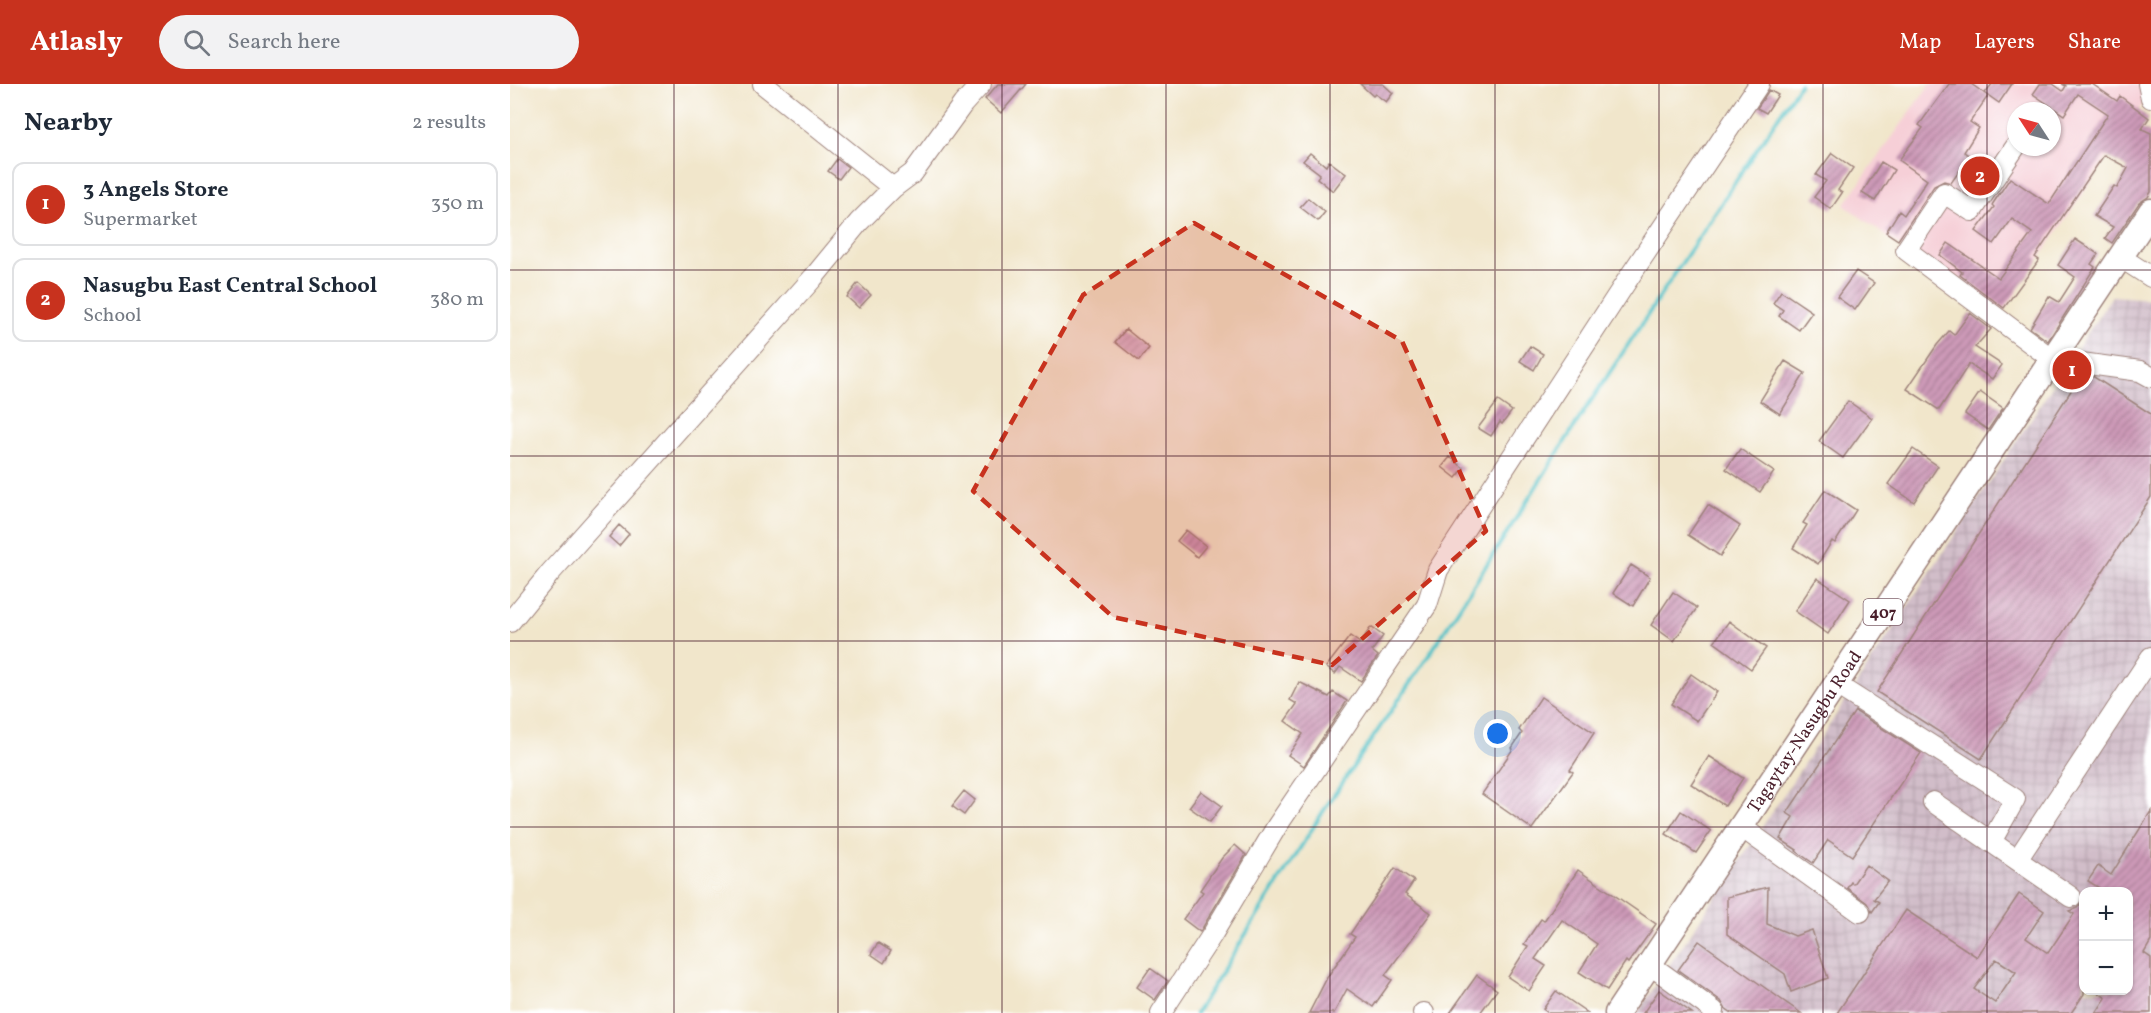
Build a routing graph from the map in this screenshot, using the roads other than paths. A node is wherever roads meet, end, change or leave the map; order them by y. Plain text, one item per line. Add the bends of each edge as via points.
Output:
1 (763, 84) edge
2 (981, 84) edge
3 (1759, 84) edge
4 (2148, 84) edge
5 (2151, 98) edge
6 (2009, 156) edge
7 (893, 188) junction
8 (2151, 211) edge
9 (2120, 257) junction
10 (2151, 277) edge
11 (2052, 358) junction
12 (2151, 376) edge
13 (510, 622) edge
14 (2151, 657) edge
15 (1835, 684) junction
16 (1933, 802) dead end
17 (1740, 826) junction
18 (1991, 842) junction
19 (2017, 860) junction
20 (2071, 897) dead end
21 (1860, 912) dead end
22 (1649, 964) junction
23 (1714, 1012) edge
24 (1161, 1013) edge
25 (1617, 1013) edge

1 - 7 street
2 - 7 street via 913,173
3 - 24 street via 1438,570 1427,605 1277,826
4 - 5 street
6 - 11 street via 1972,211 1944,193 1906,250
7 - 13 street
8 - 9 main road, Tagaytay-Nasugbu Road / 407
9 - 10 street
9 - 11 main road, Tagaytay-Nasugbu Road / 407
11 - 12 street
11 - 15 main road, Tagaytay-Nasugbu Road / 407
14 - 19 street
15 - 17 main road, Tagaytay-Nasugbu Road / 407
15 - 18 street via 2015,799
16 - 18 street
17 - 21 street
17 - 22 main road, Tagaytay-Nasugbu Road / 407
18 - 19 street
19 - 20 street
22 - 23 street
22 - 25 main road, Tagaytay-Nasugbu Road / 407

